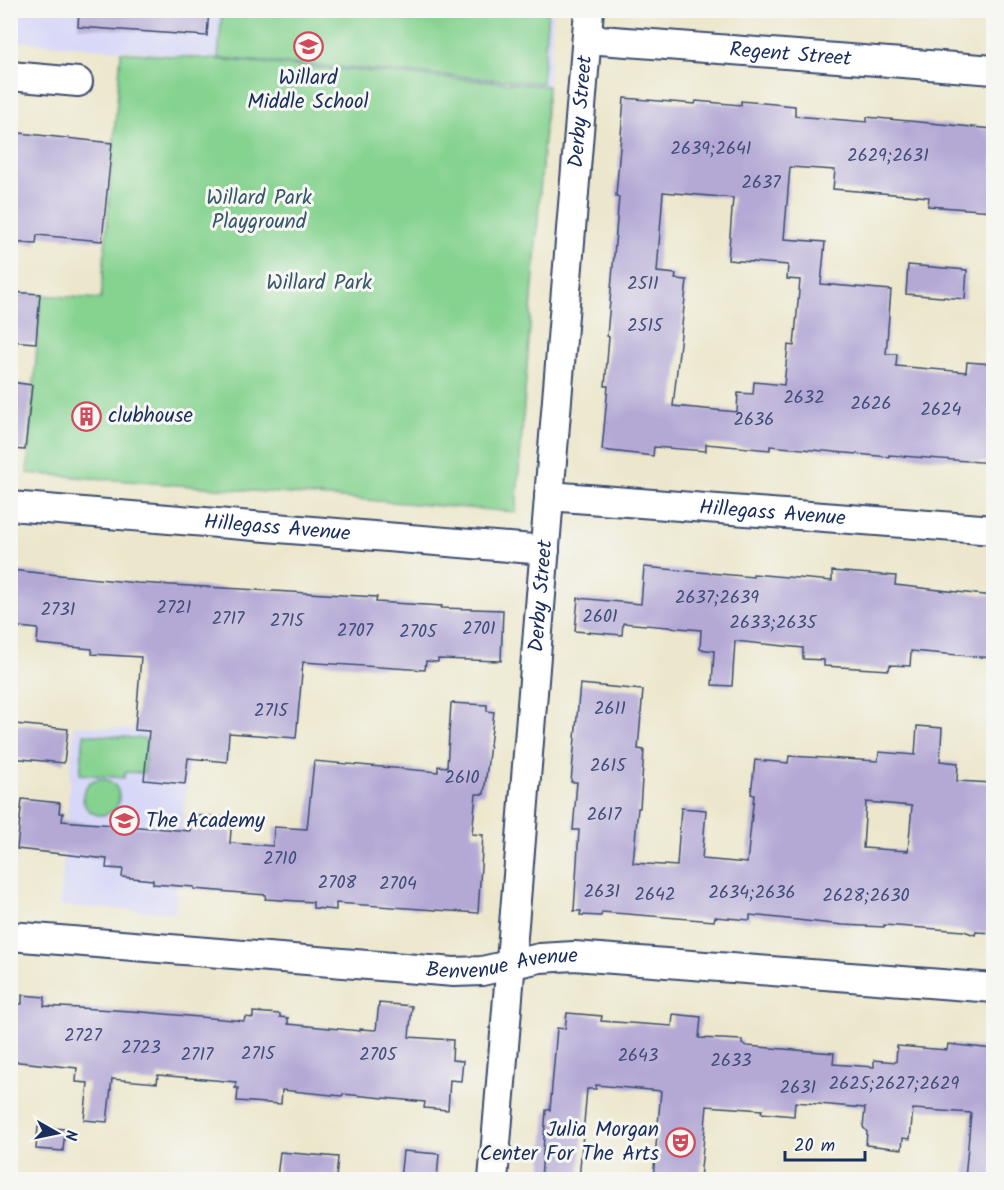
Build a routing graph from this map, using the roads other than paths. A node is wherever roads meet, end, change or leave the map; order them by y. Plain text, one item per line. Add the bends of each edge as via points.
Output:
1 (589, 10) edge
2 (587, 39) junction
3 (993, 70) edge
4 (10, 76) edge
5 (78, 81) dead end
6 (549, 496) junction
7 (10, 506) edge
8 (993, 530) edge
9 (545, 550) junction
10 (10, 936) edge
11 (510, 966) junction
12 (993, 988) edge
13 (494, 1179) edge

1 - 2 street, Derby Street
2 - 3 street, Regent Street
2 - 6 street, Derby Street
4 - 5 street
6 - 8 street, Hillegass Avenue
6 - 9 street, Derby Street
7 - 9 street, Hillegass Avenue
9 - 11 street, Derby Street
10 - 11 street, Benvenue Avenue via 454,972
11 - 12 street, Benvenue Avenue via 540,958 574,956
11 - 13 street, Derby Street

